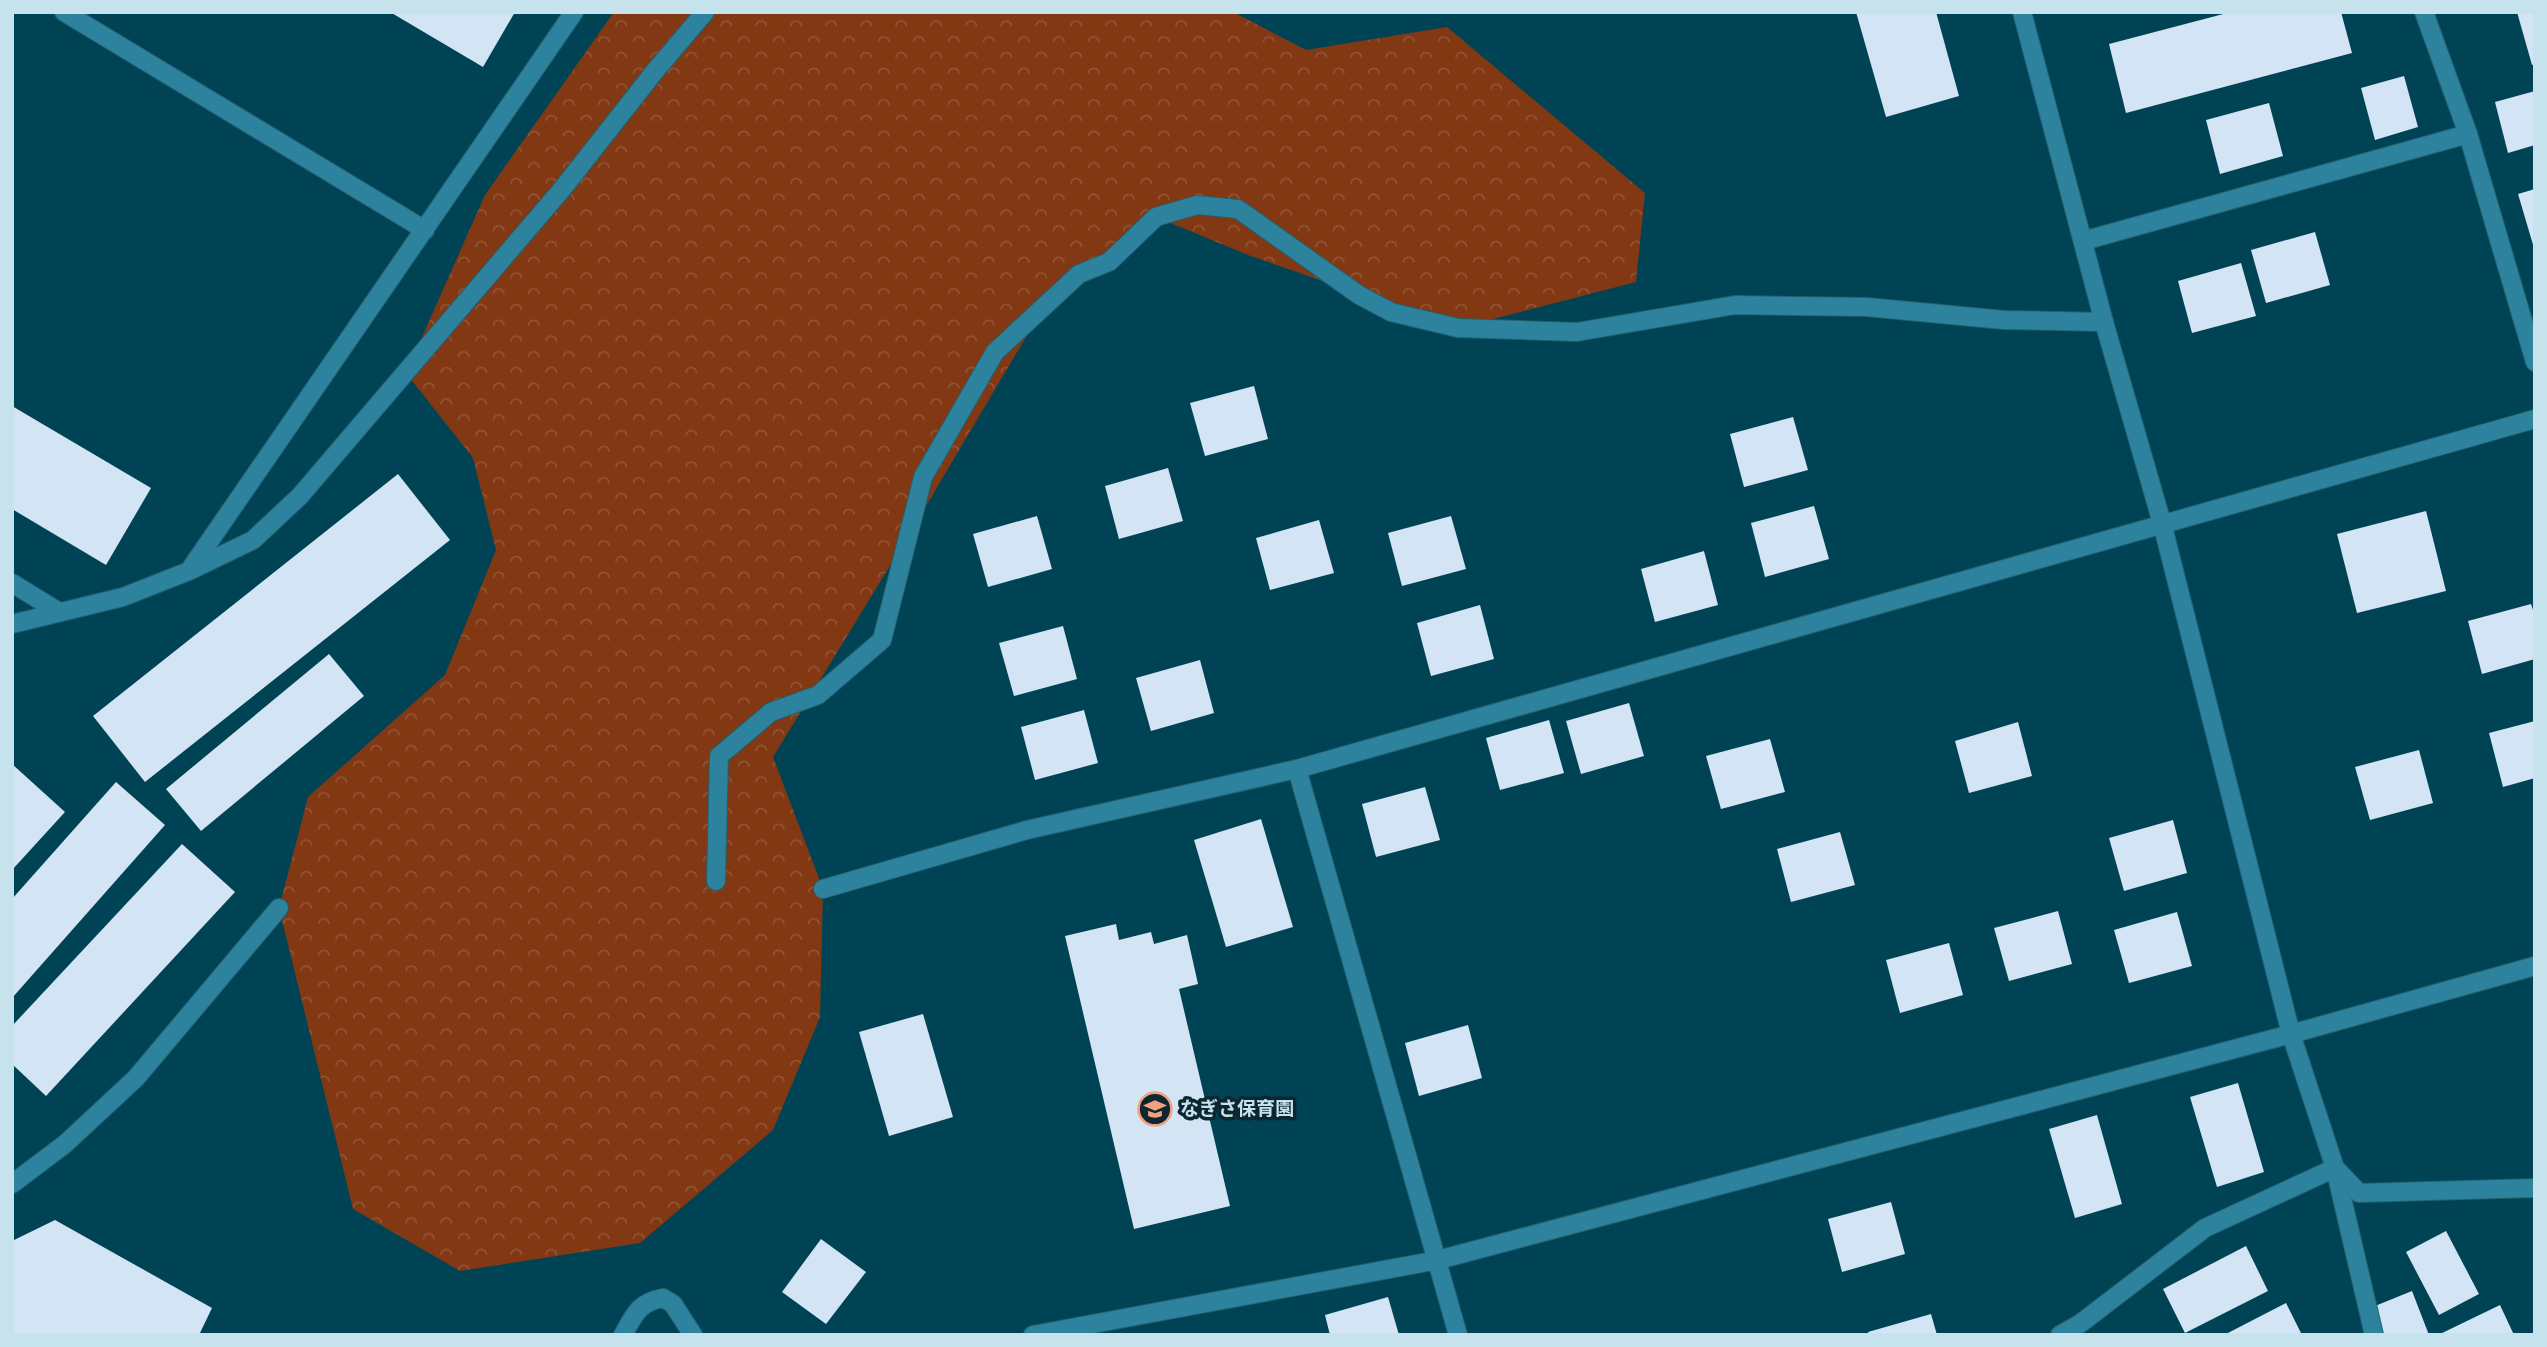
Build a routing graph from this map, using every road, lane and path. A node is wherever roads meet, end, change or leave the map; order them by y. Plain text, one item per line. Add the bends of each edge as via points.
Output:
1 (64, 12) edge
2 (574, 12) edge
3 (705, 12) edge
4 (2022, 12) edge
5 (2424, 12) edge
6 (2468, 134) junction
7 (425, 229) junction
8 (2083, 242) junction
9 (2104, 322) junction
10 (2535, 362) edge
11 (2535, 419) edge
12 (2162, 523) junction
13 (189, 571) junction
14 (12, 583) edge
15 (59, 612) junction
16 (12, 624) edge
17 (1297, 769) junction
18 (716, 881) dead end
19 (823, 889) dead end
20 (279, 908) dead end
21 (2535, 966) edge
22 (2291, 1034) junction
23 (2335, 1168) junction
24 (12, 1184) edge
25 (2535, 1188) edge
26 (1438, 1260) junction
27 (623, 1335) edge
28 (693, 1335) edge
29 (1033, 1335) edge
30 (1458, 1335) edge
31 (2060, 1335) edge
32 (2374, 1335) edge

1 - 7 street
2 - 7 street
3 - 13 street via 563,188 300,496 253,540
4 - 8 street
5 - 6 street
6 - 8 street
6 - 10 street
7 - 13 street
8 - 9 street
9 - 12 street
9 - 18 street via 2004,320 1867,307 1735,305 1577,332 1458,328 1391,312 1370,301 1238,209 1197,205 1156,217 1109,262 1079,274 995,352 923,477 882,640 818,695 771,712 719,756
11 - 12 street
12 - 17 street
12 - 22 street
13 - 15 street via 123,597
14 - 15 street
15 - 16 street
17 - 19 street via 1027,830
17 - 26 street
20 - 24 street via 136,1078 65,1144
21 - 22 street
22 - 23 street
22 - 26 street
23 - 25 street via 2359,1193
23 - 31 street via 2205,1228
23 - 32 street
26 - 29 street
26 - 30 street
27 - 28 street via 637,1310 649,1300 663,1298 673,1304

